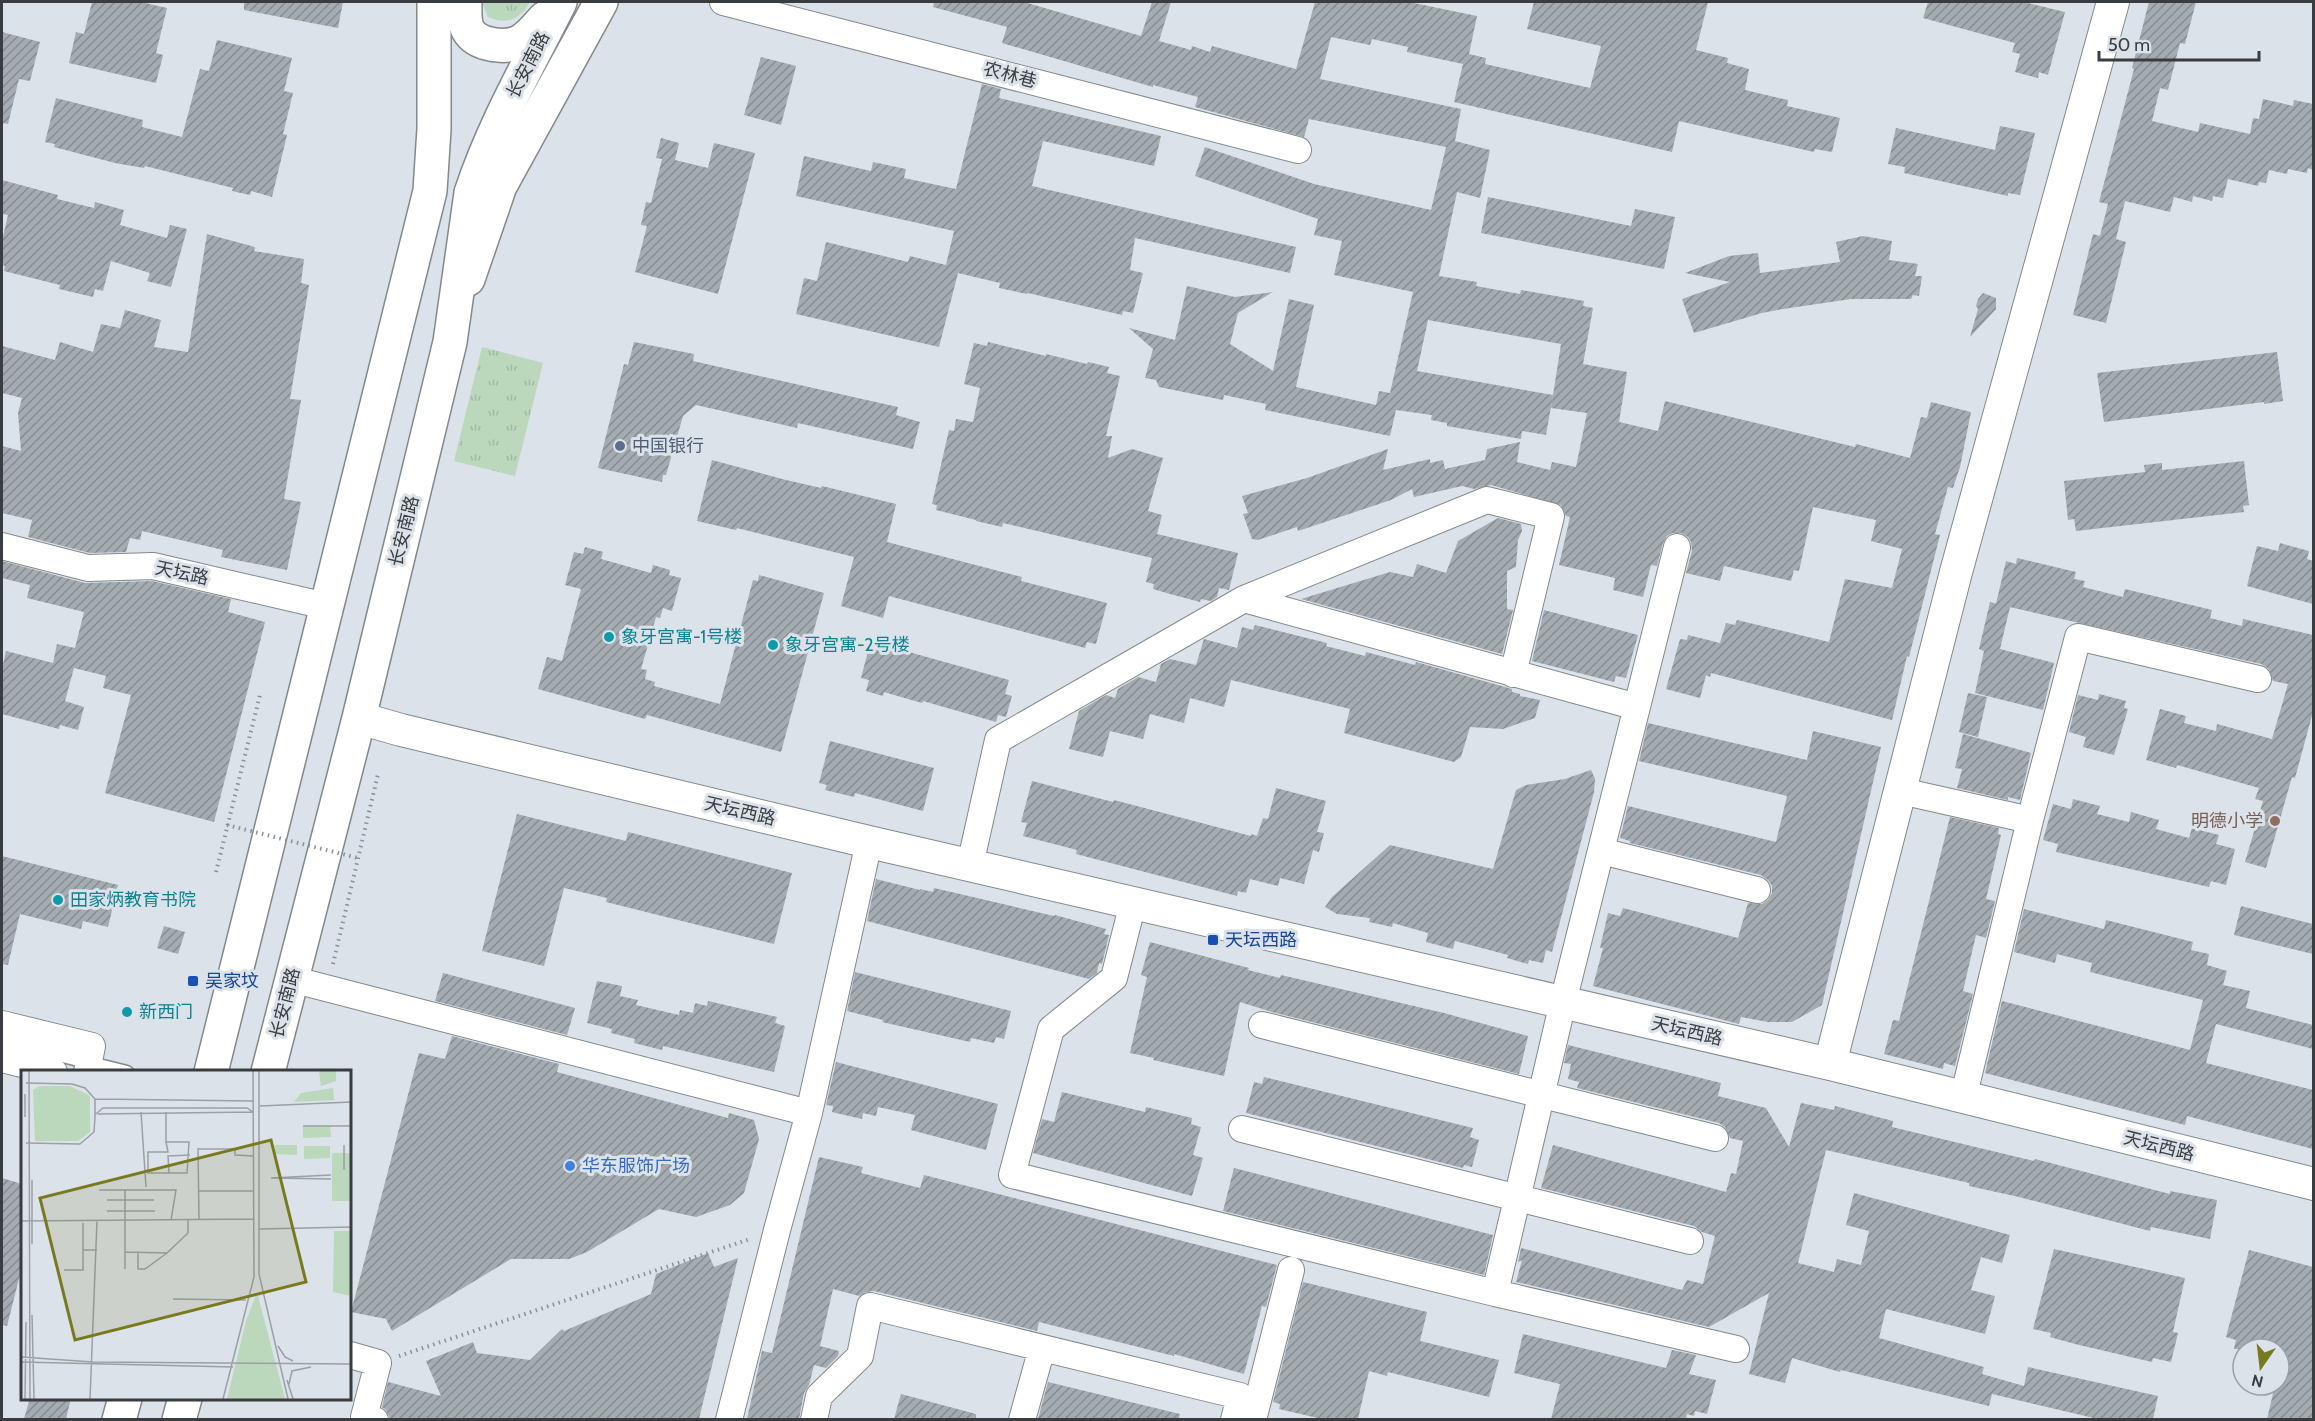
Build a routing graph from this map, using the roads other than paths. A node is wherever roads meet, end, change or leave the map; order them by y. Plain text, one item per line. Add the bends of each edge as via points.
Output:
1 (434, 2) edge
2 (465, 2) edge
3 (560, 2) edge
4 (601, 2) edge
5 (723, 2) edge
6 (2113, 2) edge
7 (1298, 150) dead end
8 (450, 342) junction
9 (2, 546) edge
10 (1677, 547) dead end
11 (1244, 599) junction
12 (326, 606) junction
13 (1513, 674) junction
14 (2258, 679) dead end
15 (1637, 708) junction
16 (359, 718) junction
17 (1901, 791) junction
18 (2030, 820) junction
19 (869, 842) junction
20 (1601, 851) junction
21 (970, 865) junction
22 (1757, 890) dead end
23 (1133, 903) junction
24 (291, 979) junction
25 (1563, 1002) junction
26 (2, 1024) edge
27 (1262, 1025) dead end
28 (2, 1041) edge
29 (2, 1059) edge
30 (1830, 1064) junction
31 (88, 1066) edge
32 (50, 1070) edge
33 (119, 1070) edge
34 (211, 1070) edge
35 (268, 1070) edge
36 (1966, 1083) dead end
37 (1541, 1095) junction
38 (809, 1113) junction
39 (1242, 1129) dead end
40 (1715, 1138) dead end
41 (2313, 1184) edge
42 (1517, 1199) junction
43 (1690, 1241) dead end
44 (1291, 1270) dead end
45 (1495, 1293) junction
46 (1042, 1347) junction
47 (1736, 1349) dead end
48 (351, 1355) edge
49 (124, 1400) edge
50 (184, 1400) edge
51 (119, 1419) edge
52 (179, 1419) edge
53 (375, 1419) edge
54 (729, 1419) edge
55 (814, 1419) edge
56 (1022, 1419) edge
57 (1234, 1419) edge
58 (1253, 1419) edge

1 - 12 main road via 430,191
2 - 3 main road via 471,35 502,46 523,40
3 - 8 main road, 长安南路 via 509,102 471,193
4 - 8 main road via 493,201
5 - 7 street, 农林巷
6 - 17 street via 1956,572
8 - 16 main road, 长安南路
9 - 12 street, 天坛路 via 88,568 153,566
10 - 15 street
11 - 13 street
11 - 13 street via 1487,500 1551,516
11 - 21 street via 998,740
12 - 34 main road
13 - 15 street
14 - 18 street via 2078,637
15 - 20 street
16 - 19 street, 天坛西路
16 - 24 main road, 长安南路
17 - 18 street
17 - 30 street
18 - 36 street
19 - 21 street, 天坛西路
19 - 38 street
20 - 22 street
20 - 25 street
21 - 23 street, 天坛西路
23 - 25 street, 天坛西路
23 - 45 street via 1114,978 1052,1029 1012,1175
24 - 35 main road, 长安南路
24 - 38 street
25 - 30 street, 天坛西路
25 - 37 street
26 - 31 street via 92,1046
27 - 37 street
28 - 31 lane
29 - 32 street
30 - 41 street, 天坛西路
31 - 33 lane
37 - 40 street
37 - 42 street
38 - 54 street
39 - 42 street
42 - 43 street
42 - 45 street
44 - 58 street
45 - 47 street
46 - 55 street via 870,1306 860,1356 819,1396
46 - 56 street
46 - 57 street via 1240,1396
48 - 53 street via 378,1363 364,1417
49 - 51 main road
50 - 52 main road

